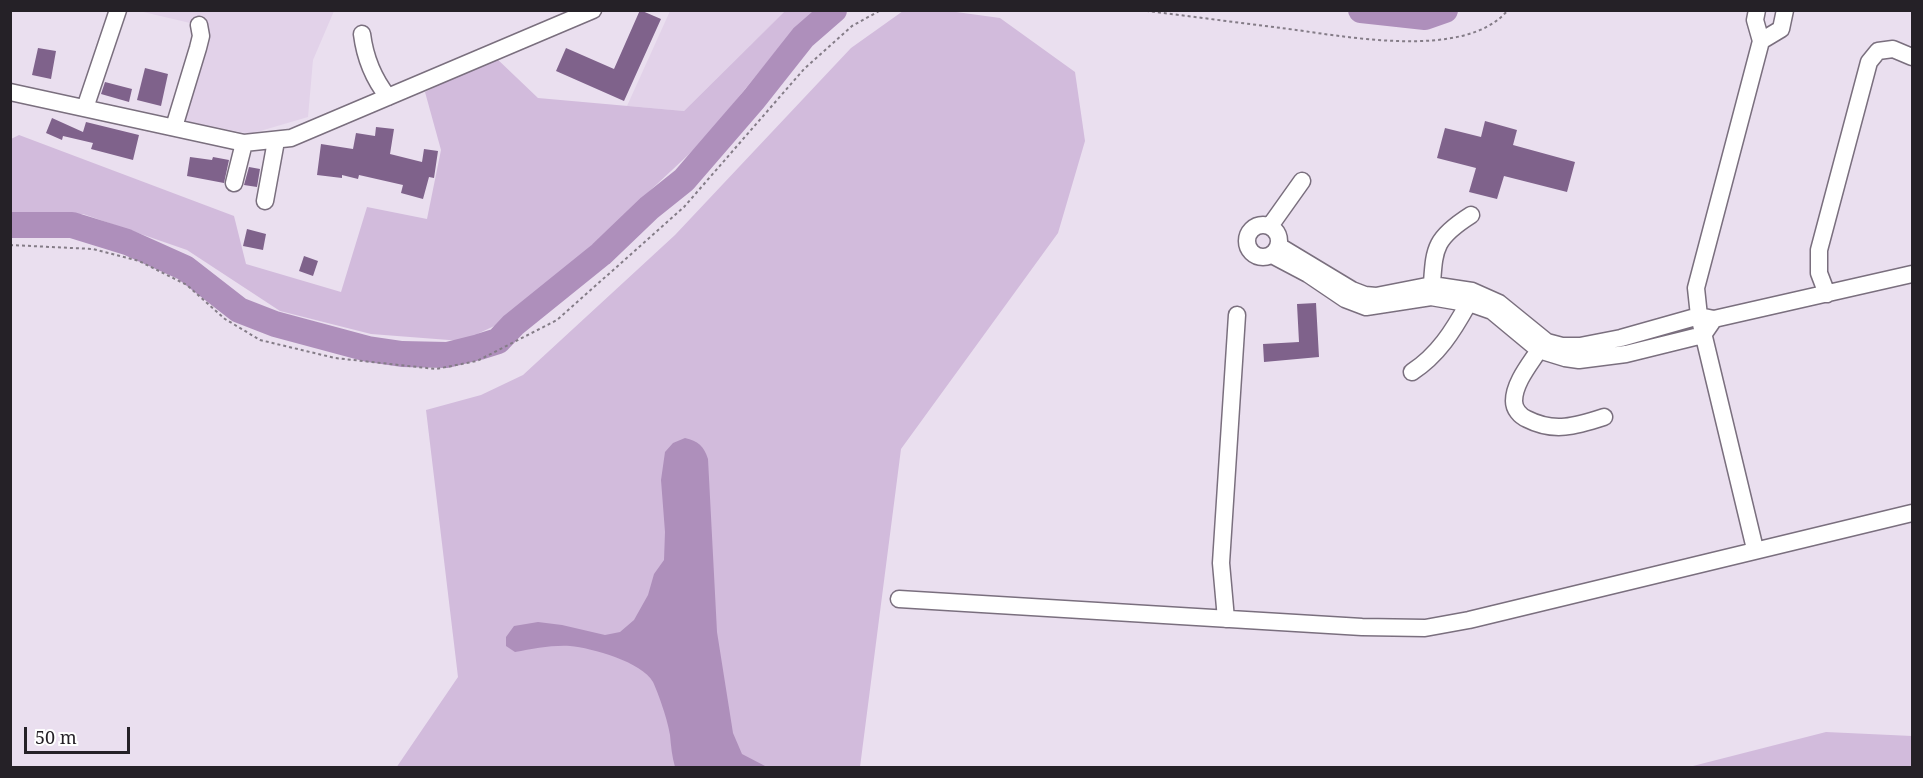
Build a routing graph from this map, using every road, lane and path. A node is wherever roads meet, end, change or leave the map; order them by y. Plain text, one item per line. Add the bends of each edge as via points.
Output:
1 (118, 10) edge
2 (593, 10) edge
3 (881, 10) edge
4 (1140, 10) edge
5 (1508, 10) edge
6 (1758, 10) edge
7 (1785, 10) edge
8 (199, 25) dead end
9 (362, 34) dead end
10 (1761, 41) junction
11 (1912, 57) edge
12 (10, 92) edge
13 (388, 97) junction
14 (85, 108) junction
15 (174, 127) junction
16 (276, 141) junction
17 (244, 143) junction
18 (1302, 181) dead end
19 (234, 183) dead end
20 (265, 201) dead end
21 (1471, 215) dead end
22 (1270, 226) junction
23 (10, 245) edge
24 (1275, 250) junction
25 (1912, 274) edge
26 (1431, 291) junction
27 (1827, 294) junction
28 (1468, 304) junction
29 (1237, 315) dead end
30 (1706, 317) junction
31 (1703, 335) junction
32 (1623, 346) junction
33 (1539, 350) junction
34 (1412, 372) dead end
35 (1604, 417) dead end
36 (1912, 513) edge
37 (1755, 549) junction
38 (899, 599) dead end
39 (1226, 619) junction

1 - 14 street
2 - 13 street
3 - 23 path via 852,26 804,69 684,207 557,320 477,361 436,369 335,358 260,340 225,319 187,285 139,261 93,249
4 - 5 path via 1399,42 1476,33 1501,19
6 - 10 street via 1755,20
7 - 10 street via 1781,29
8 - 15 street via 201,36
9 - 13 street via 369,66
10 - 30 street via 1696,288
11 - 27 street via 1893,49 1878,51 1869,62 1819,250 1819,273
12 - 14 street
13 - 16 street
14 - 15 street
15 - 17 street
16 - 17 street
16 - 20 street
17 - 19 street
18 - 22 street
21 - 26 street via 1455,225 1436,246
22 - 24 street via 1278,234
22 - 24 street via 1254,227 1246,242 1255,256 1267,257
24 - 26 street via 1345,299 1366,307
25 - 27 street
26 - 28 street
26 - 32 street via 1472,291 1499,303 1547,342 1562,346
27 - 30 street
28 - 33 street via 1492,311
28 - 34 street via 1444,344
29 - 39 street via 1221,563
30 - 31 street
30 - 32 street
31 - 32 street
31 - 37 street
32 - 33 street via 1579,360
33 - 35 street via 1517,387 1514,400 1522,417 1541,427 1556,428
36 - 37 street
37 - 39 street via 1425,628
38 - 39 street

